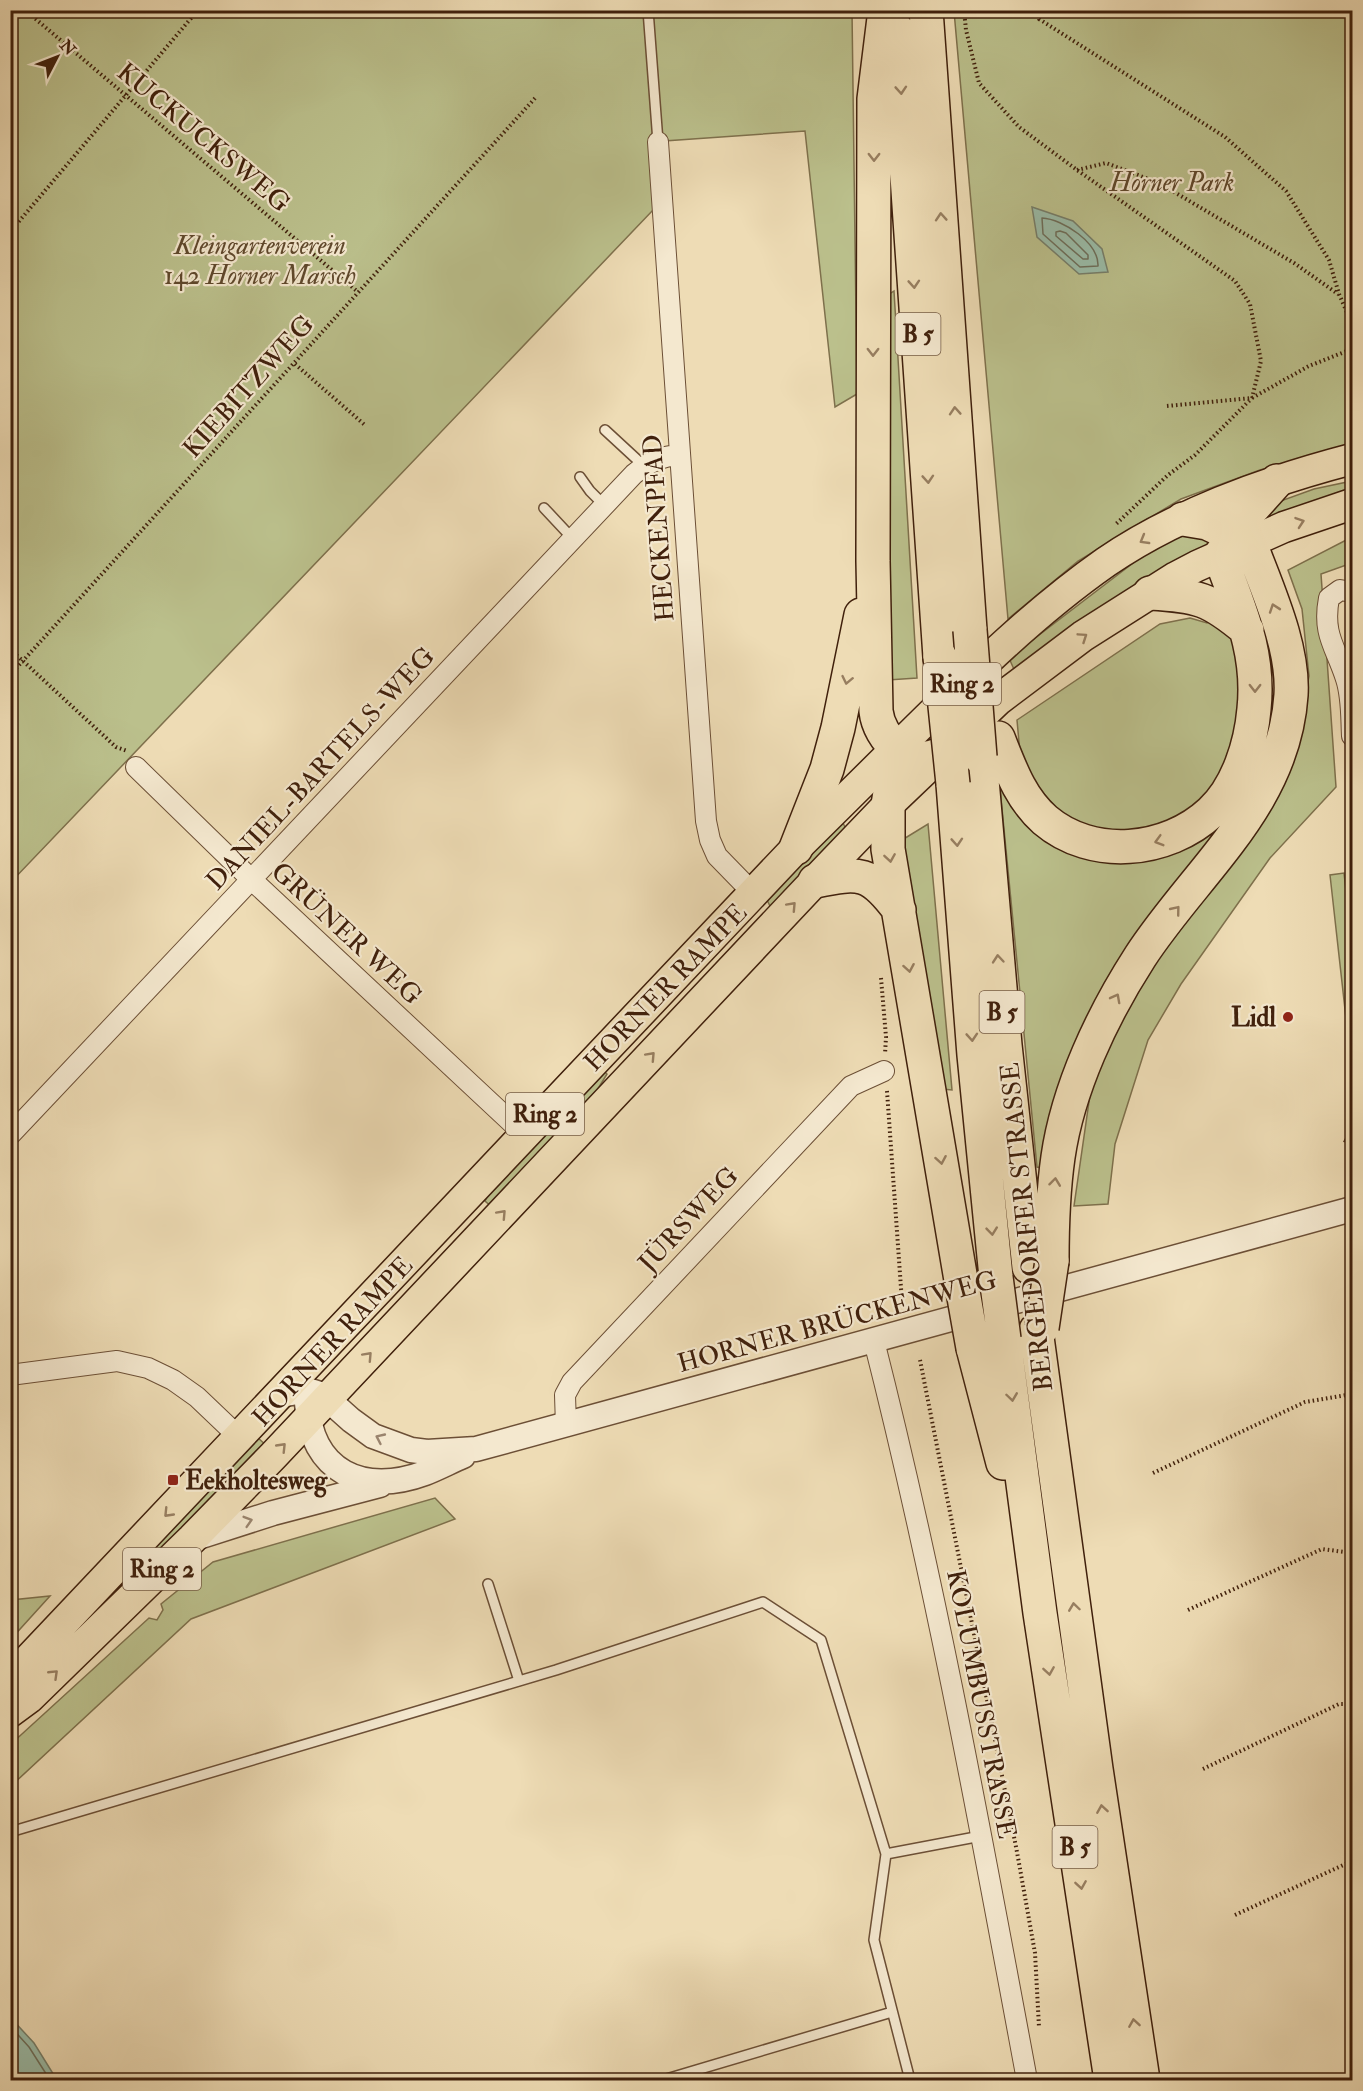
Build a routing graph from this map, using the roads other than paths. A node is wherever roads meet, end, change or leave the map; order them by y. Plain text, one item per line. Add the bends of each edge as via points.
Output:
1 (648, 10) edge
2 (885, 10) edge
3 (895, 10) edge
4 (926, 10) edge
5 (658, 141) joint
6 (605, 430) dead end
7 (679, 455) junction
8 (1353, 459) edge
9 (644, 466) junction
10 (580, 477) dead end
11 (1277, 481) junction
12 (1353, 504) edge
13 (605, 506) junction
14 (544, 508) dead end
15 (1183, 519) junction
16 (573, 539) junction
17 (1234, 545) junction
18 (873, 561) junction
19 (1353, 592) edge
20 (1150, 593) junction
21 (1247, 630) junction
22 (1350, 673) edge
23 (1353, 736) edge
24 (989, 747) junction
25 (897, 748) junction
26 (938, 755) junction
27 (136, 766) dead end
28 (888, 805) junction
29 (796, 848) junction
30 (252, 880) junction
31 (815, 881) junction
32 (754, 894) junction
33 (899, 910) junction
34 (769, 931) junction
35 (884, 1071) dead end
36 (10, 1135) edge
37 (525, 1135) junction
38 (1353, 1209) edge
39 (1041, 1264) junction
40 (874, 1341) junction
41 (10, 1375) edge
42 (306, 1401) junction
43 (566, 1426) junction
44 (240, 1438) junction
45 (476, 1449) junction
46 (393, 1481) junction
47 (192, 1539) junction
48 (488, 1584) dead end
49 (1040, 1613) junction
50 (10, 1679) edge
51 (519, 1681) junction
52 (10, 1712) edge
53 (10, 1832) edge
54 (982, 1836) junction
55 (886, 1854) junction
56 (892, 2012) junction
57 (663, 2080) edge
58 (910, 2080) edge
59 (1027, 2080) edge
60 (1111, 2080) edge
61 (1143, 2080) edge

1 - 5 lane
2 -> 18 highway, B 5 via 874,99
3 -> 49 highway, BERGEDORFER STRASSE / B 5, bridge via 940,657 974,1055 996,1277
24 -> 4 highway, BERGEDORFER STRASSE / B 5 via 966,553
5 - 7 street, HECKENPFAD
6 - 9 lane
7 - 9 street, DANIEL-BARTELS-WEG
7 - 32 street, HECKENPFAD via 706,821 717,856
8 - 11 main road, HORNER RAMPE / Ring 2
9 - 13 street, DANIEL-BARTELS-WEG
10 - 13 lane
11 - 15 main road, HORNER RAMPE / Ring 2
11 - 17 highway via 1250,511
17 -> 12 main road, HORNER RAMPE / Ring 2
13 - 16 street, DANIEL-BARTELS-WEG
14 - 16 lane
15 - 17 highway via 1207,523
15 -> 25 main road, HORNER RAMPE / Ring 2 via 1107,562 1030,622
16 - 30 street, DANIEL-BARTELS-WEG
17 - 20 main road, HORNER RAMPE / Ring 2
17 - 21 highway
39 -> 17 highway via 1066,1119 1089,1051 1140,957 1251,812 1284,736 1291,693 1275,611
18 - 25 highway via 876,711 882,730
18 -> 29 highway via 838,728 827,769
19 - 22 street via 1340,590 1329,598 1326,612 1330,640
20 - 21 highway via 1185,595 1208,602
26 -> 20 main road, HORNER RAMPE / Ring 2 via 1035,671
21 -> 24 highway via 1253,652 1255,690 1242,761 1222,800 1176,835 1126,847 1084,842 1062,833 1044,819
22 - 23 street
39 -> 24 highway, BERGEDORFER STRASSE / B 5 via 1005,1045
25 - 26 highway via 923,759
25 - 28 highway
25 - 29 main road, HORNER RAMPE / Ring 2
26 - 28 main road, HORNER RAMPE / Ring 2
27 - 30 street, GRÜNER WEG
28 - 31 main road, HORNER RAMPE / Ring 2
28 -> 33 highway via 888,849
29 - 32 main road, HORNER RAMPE / Ring 2
30 - 36 street, DANIEL-BARTELS-WEG
30 - 37 street, GRÜNER WEG
31 - 33 highway via 843,875 862,877 876,884
34 -> 31 main road, HORNER RAMPE / Ring 2
32 - 34 main road
32 - 37 main road, HORNER RAMPE / Ring 2
33 -> 49 highway, bridge via 974,1348
42 -> 34 main road, HORNER RAMPE / Ring 2
35 - 43 street, JÜRSWEG via 851,1086 572,1382 565,1395
37 - 42 main road, HORNER RAMPE / Ring 2 via 319,1354
38 - 40 street, HORNER BRÜCKENWEG
61 -> 39 highway, BERGEDORFER STRASSE / B 5, bridge via 1096,1769 1039,1336
40 - 43 street, HORNER BRÜCKENWEG
40 - 54 street, KOLUMBUSSTRASSE via 933,1591
41 - 44 street via 117,1362 148,1368 197,1397
42 - 44 main road, HORNER RAMPE / Ring 2
45 -> 42 street, HORNER BRÜCKENWEG via 427,1452 399,1446
42 - 46 street, HORNER BRÜCKENWEG via 312,1435 321,1452 340,1470 365,1480
47 -> 42 main road, HORNER RAMPE / Ring 2
43 - 45 street, HORNER BRÜCKENWEG
44 -> 50 main road, HORNER RAMPE / Ring 2
45 - 46 street, HORNER BRÜCKENWEG via 424,1474
47 -> 46 street, HORNER BRÜCKENWEG
52 -> 47 main road, HORNER RAMPE / Ring 2
48 - 51 lane
49 -> 60 highway, B 5
51 - 53 lane
51 - 55 lane via 763,1602 821,1640
54 - 55 lane
54 - 59 street, KOLUMBUSSTRASSE
55 - 56 lane via 874,1940
56 - 57 lane
56 - 58 lane

